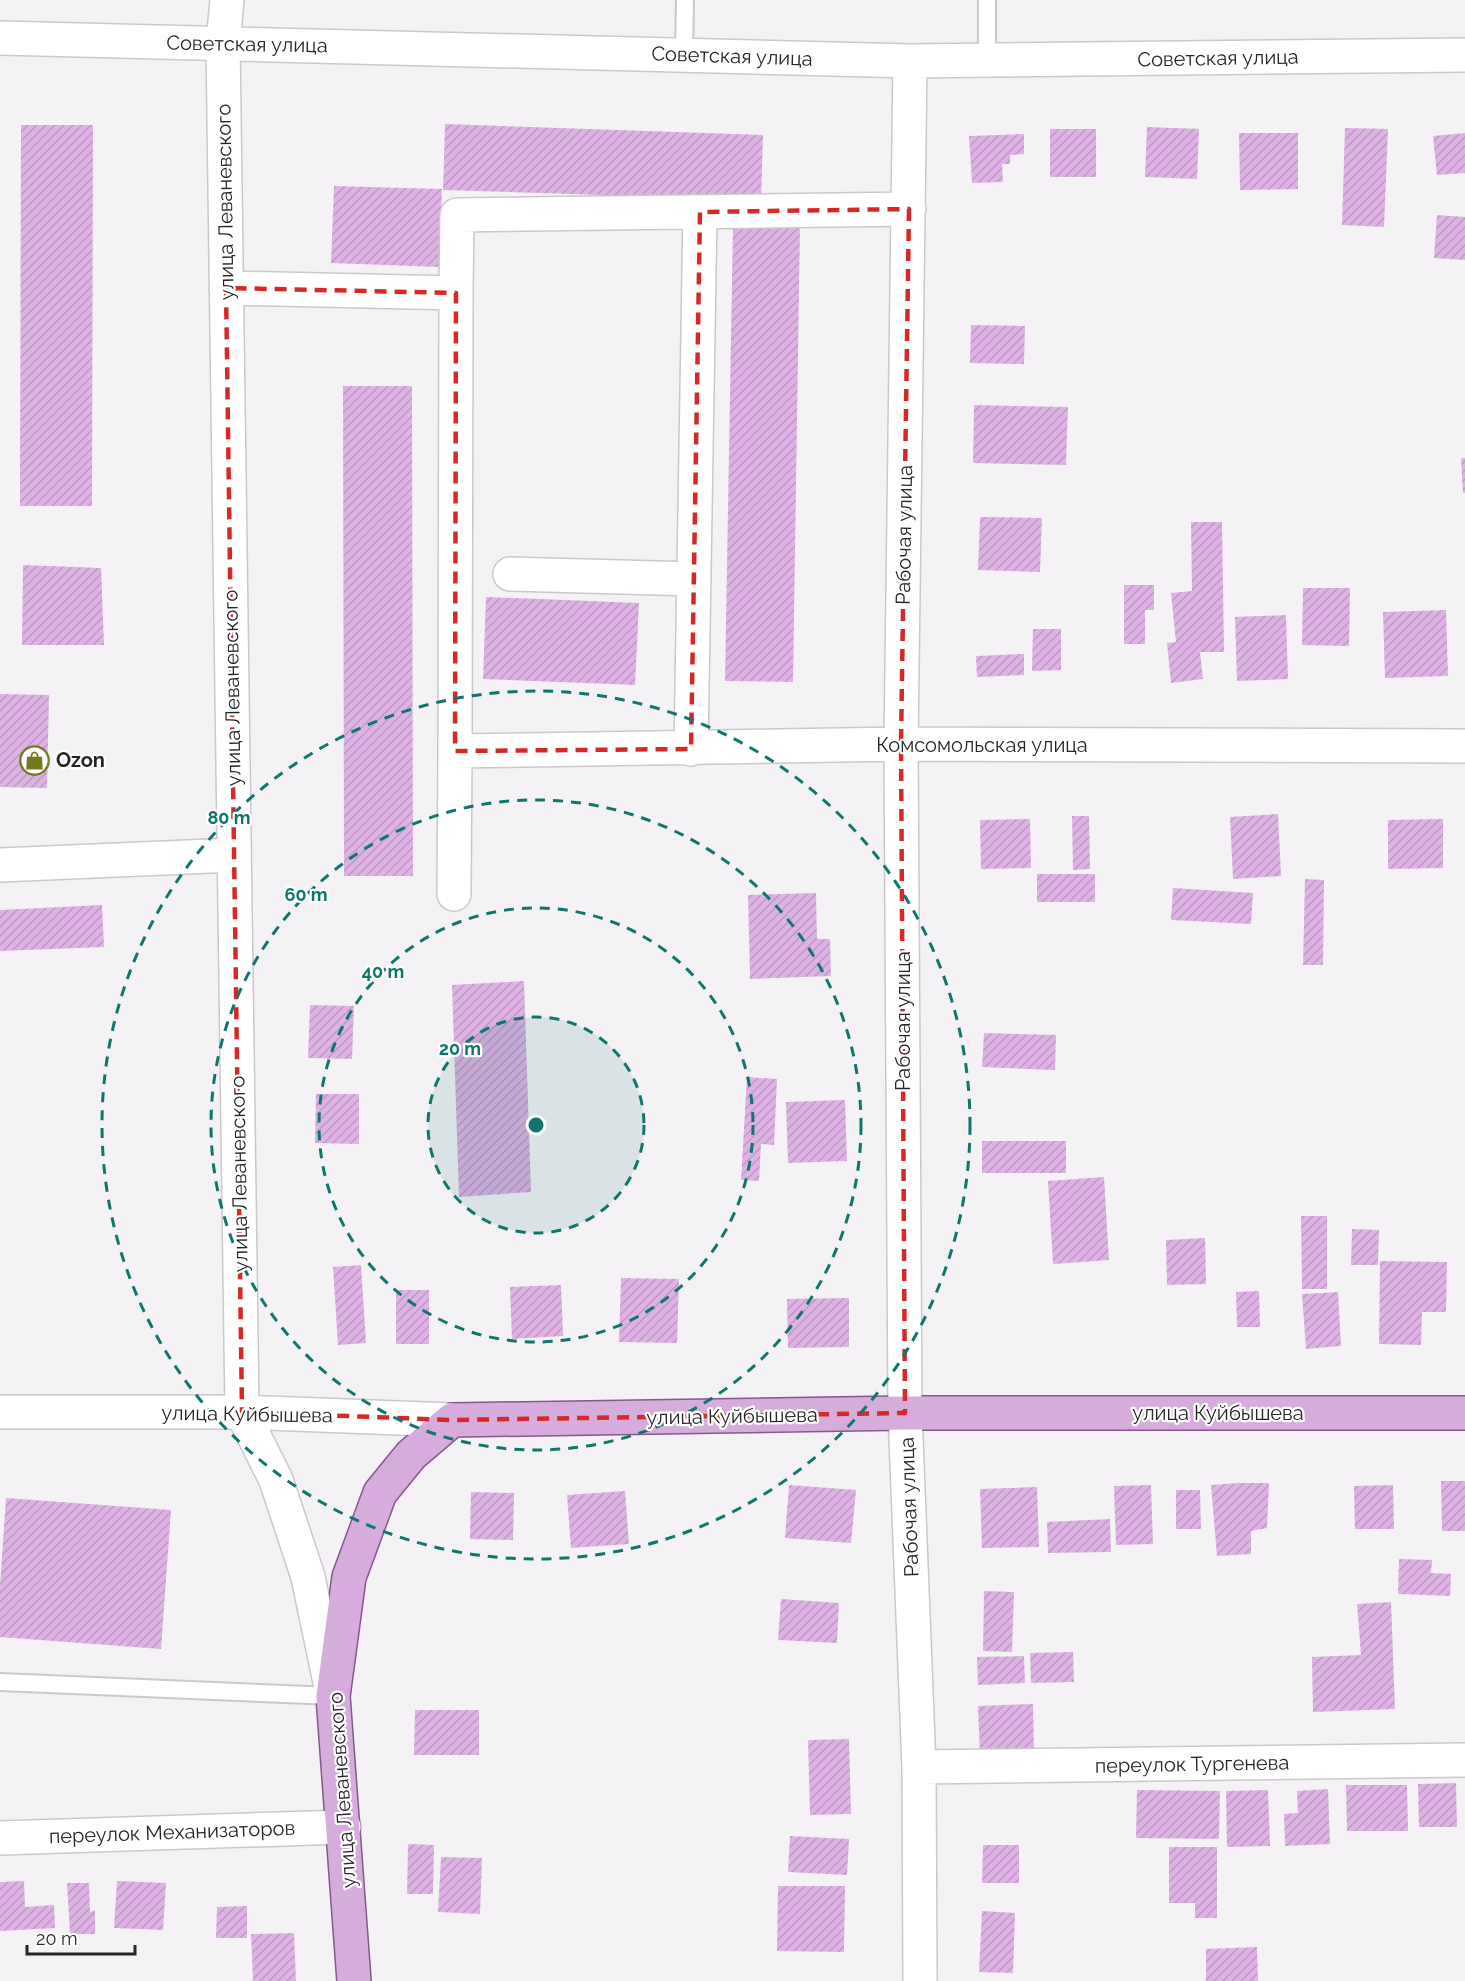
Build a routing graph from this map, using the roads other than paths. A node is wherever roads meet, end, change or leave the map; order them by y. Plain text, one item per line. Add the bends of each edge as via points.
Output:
1 (227, 0) edge
2 (685, 0) edge
3 (987, 0) edge
4 (0, 38) edge
5 (223, 43) junction
6 (684, 55) junction
7 (1465, 55) edge
8 (987, 60) junction
9 (910, 61) junction
10 (909, 209) junction
11 (700, 212) junction
12 (226, 288) junction
13 (456, 293) junction
14 (510, 574) dead end
15 (694, 579) junction
16 (901, 744) junction
17 (1465, 746) edge
18 (691, 749) junction
19 (455, 751) junction
20 (234, 855) junction
21 (0, 865) edge
22 (454, 894) dead end
23 (0, 1412) edge
24 (242, 1413) junction
25 (905, 1413) junction
26 (1465, 1413) edge
27 (452, 1420) junction
28 (0, 1682) edge
29 (333, 1696) junction
30 (1465, 1760) edge
31 (919, 1767) junction
32 (344, 1827) junction
33 (0, 1838) edge
34 (354, 1981) edge
35 (920, 1981) edge

1 - 5 street, улица Леваневского
2 - 6 lane
3 - 8 lane
4 - 5 street, Советская улица
5 - 6 street, Советская улица
5 - 12 street, улица Леваневского
6 - 9 street, Советская улица
7 - 8 street, Советская улица
8 - 9 street, Советская улица
9 - 10 street, Рабочая улица
10 - 11 street
10 - 16 street, Рабочая улица
11 - 13 street via 457,215
11 - 15 street
12 - 13 street
12 - 20 street, улица Леваневского
13 - 19 street
14 - 15 street
15 - 18 street
16 - 17 street, Комсомольская улица
16 - 18 street, Комсомольская улица
16 - 25 street, Рабочая улица
18 - 19 street, Комсомольская улица
19 - 22 street
20 - 21 street
20 - 24 street, улица Леваневского
23 - 24 street, улица Куйбышева
24 - 27 street, улица Куйбышева
24 - 29 street via 276,1480 308,1577
25 - 26 main road, улица Куйбышева
25 - 27 main road, улица Куйбышева
25 - 31 street, Рабочая улица
27 - 29 main road, улица Леваневского via 411,1455 380,1493 349,1577
28 - 29 lane
29 - 32 main road, улица Леваневского
30 - 31 street, переулок Тургенева
31 - 35 street, Рабочая улица
32 - 33 street, переулок Механизаторов
32 - 34 main road, улица Леваневского

